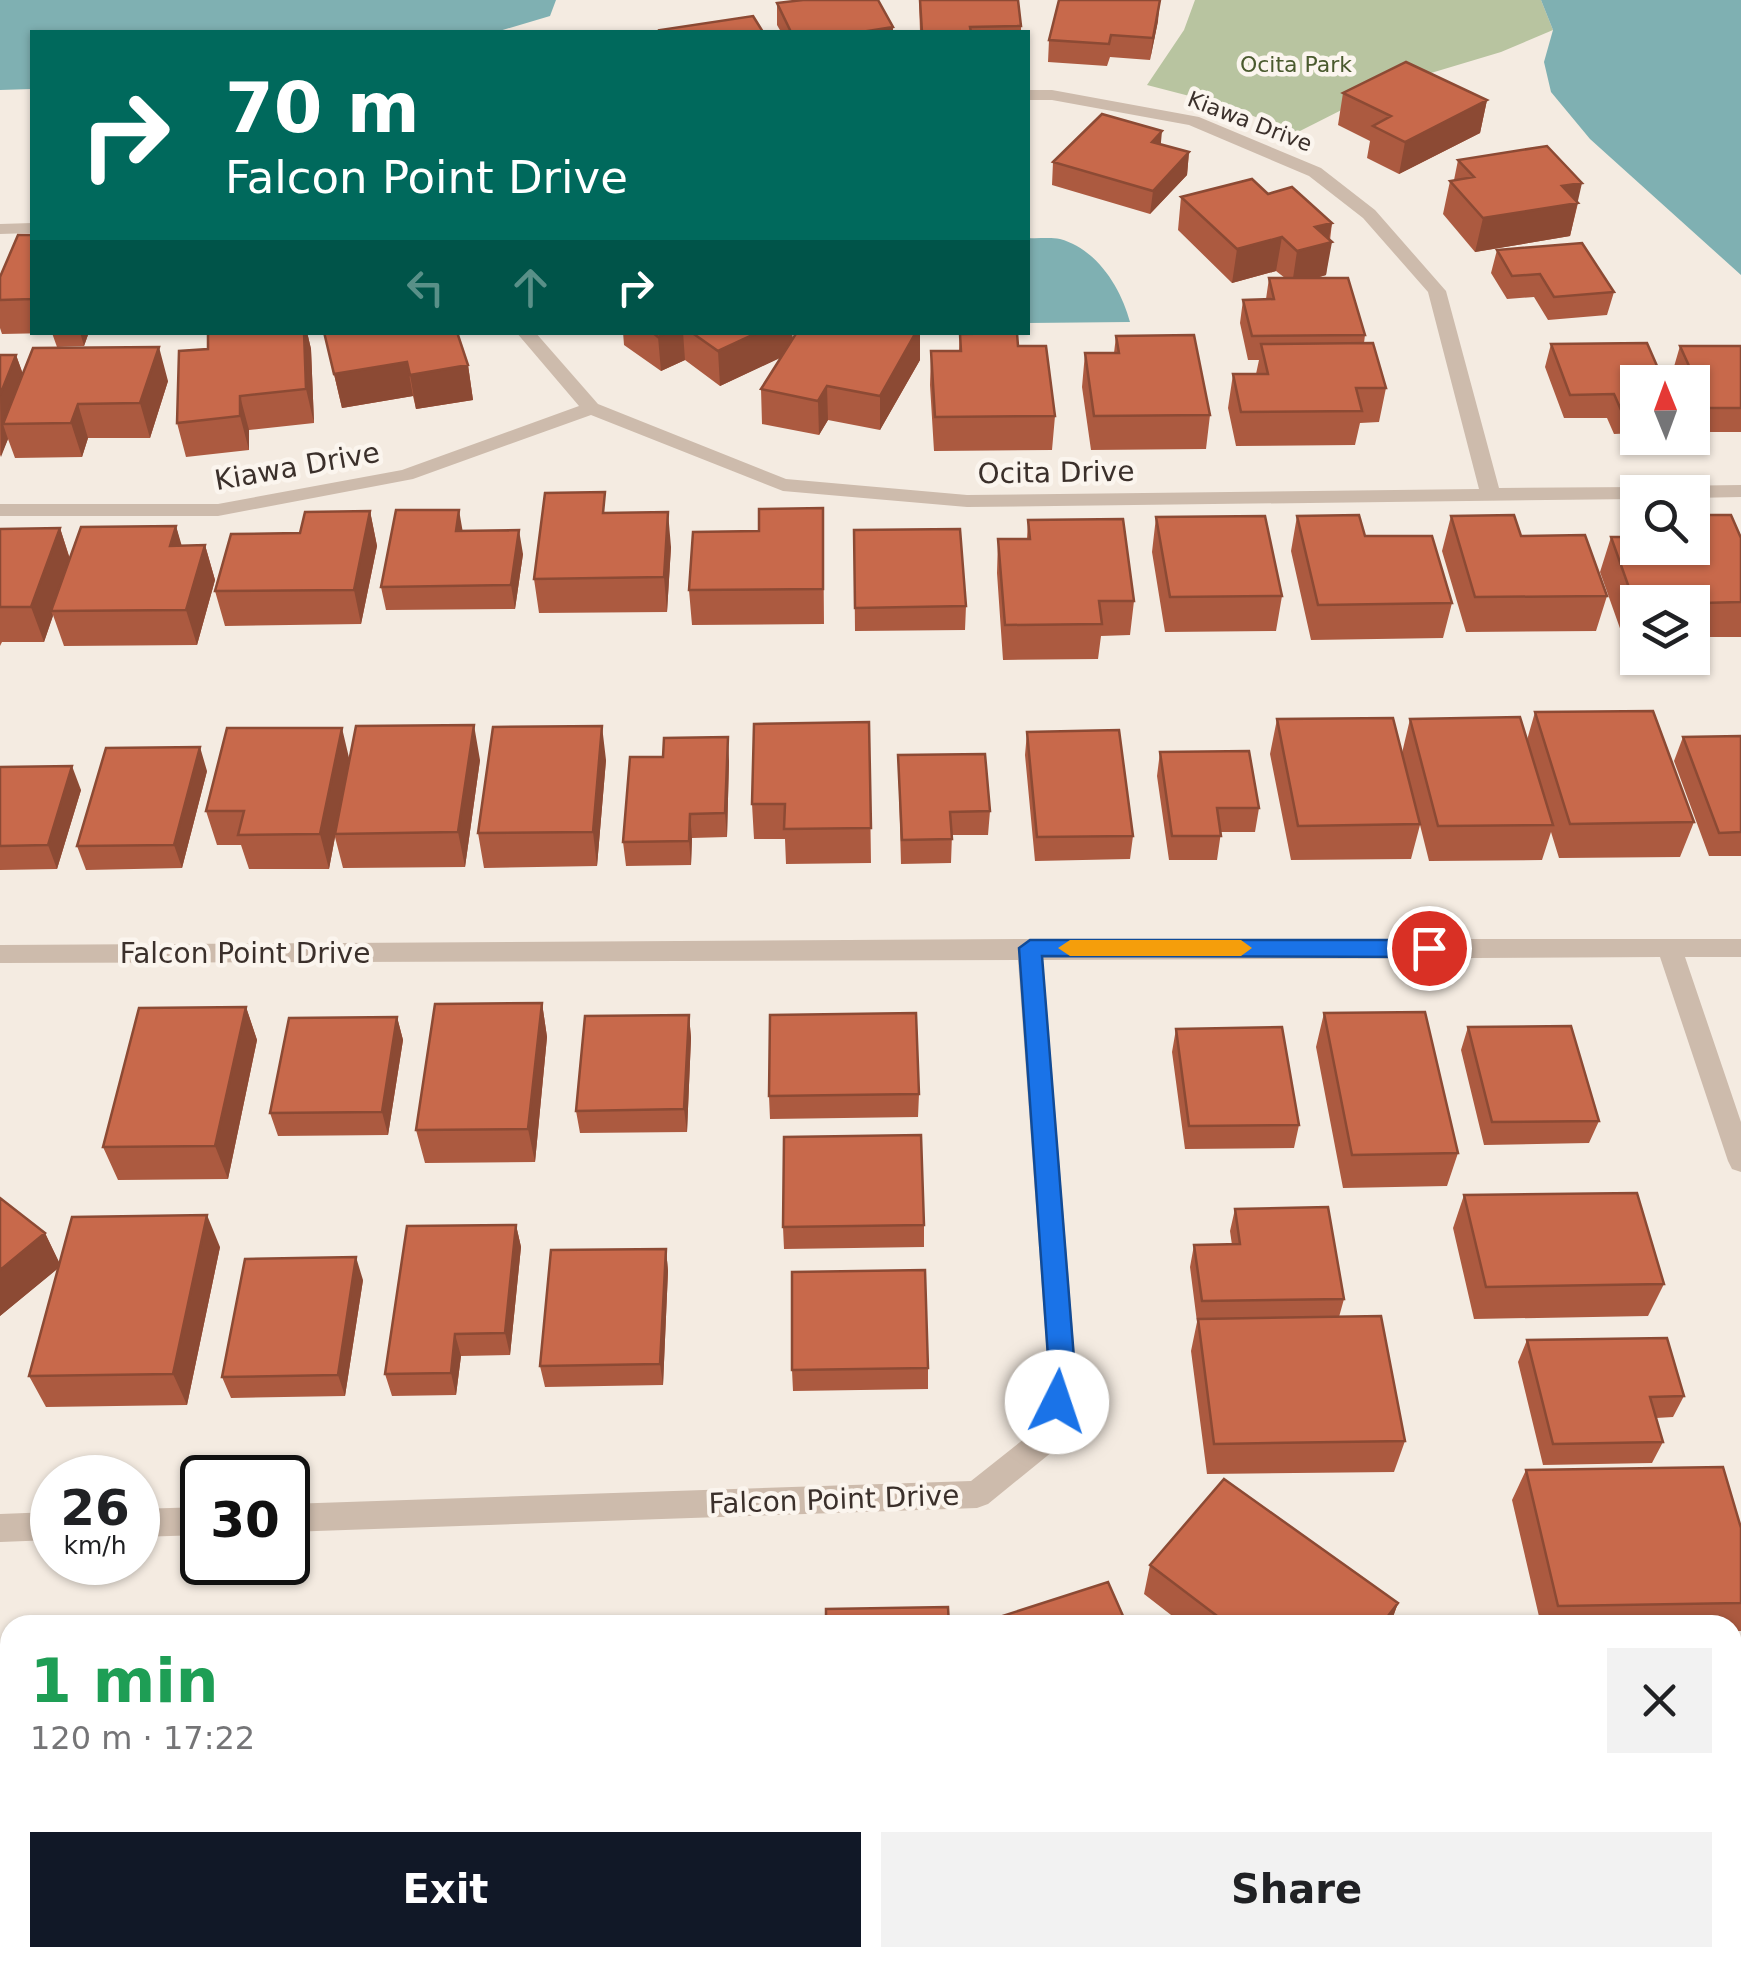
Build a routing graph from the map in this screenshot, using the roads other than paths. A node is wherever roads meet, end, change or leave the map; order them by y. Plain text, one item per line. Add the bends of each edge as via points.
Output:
1 (1030, 96) edge
2 (30, 228) edge
3 (0, 229) edge
4 (528, 335) edge
5 (591, 408) junction
6 (1710, 492) edge
7 (1741, 492) edge
8 (1620, 493) edge
9 (1491, 495) junction
10 (0, 510) edge
11 (1030, 948) junction
12 (1669, 948) junction
13 (1741, 948) edge
14 (0, 954) edge
15 (1741, 1161) edge
16 (310, 1517) edge
17 (30, 1527) edge
18 (0, 1528) edge

1 - 9 street, Kiawa Drive via 1194,121 1314,172 1369,214 1438,291
2 - 3 street
4 - 5 street, Ocita Drive
5 - 9 street, Ocita Drive via 783,485 968,500
5 - 10 street, Kiawa Drive via 406,475 218,510
6 - 7 street
8 - 9 street, Ocita Drive
11 - 12 street, Falcon Point Drive
11 - 14 street, Falcon Point Drive
11 - 16 street, Falcon Point Drive via 1062,1371 1053,1434 977,1494
12 - 13 street, Falcon Point Drive
12 - 15 street
17 - 18 street

